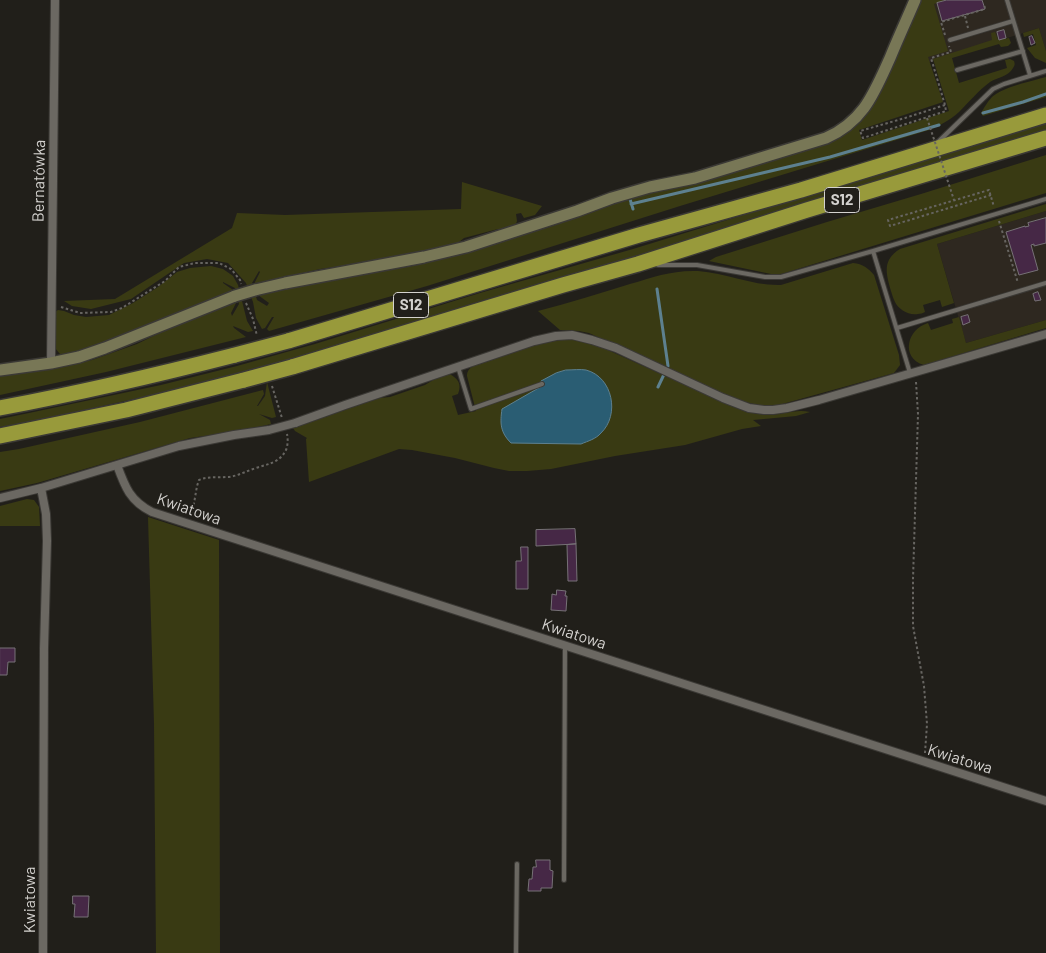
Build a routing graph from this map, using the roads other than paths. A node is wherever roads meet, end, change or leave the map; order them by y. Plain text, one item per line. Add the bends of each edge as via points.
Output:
1 (55, 0) edge
2 (915, 0) edge
3 (1007, 0) edge
4 (1013, 22) junction
5 (949, 42) road end
6 (1022, 51) junction
7 (957, 70) dead end
8 (1046, 71) edge
9 (1030, 75) junction
10 (1046, 115) edge
11 (1046, 138) edge
12 (929, 150) junction
13 (1046, 198) edge
14 (874, 251) junction
15 (638, 264) junction
16 (1046, 283) edge
17 (897, 328) junction
18 (1046, 334) edge
19 (51, 363) junction
20 (458, 367) junction
21 (0, 370) edge
22 (913, 372) junction
23 (542, 384) dead end
24 (0, 408) edge
25 (0, 436) edge
26 (117, 465) junction
27 (41, 488) junction
28 (0, 498) edge
29 (565, 645) junction
30 (1046, 801) edge
31 (517, 864) dead end
32 (564, 880) dead end
33 (43, 953) edge
34 (516, 953) edge

1 - 19 street, Bernatówka
2 - 19 street, bridge via 866,106 842,130 826,138 695,178 612,198 466,247 238,292 105,348
3 - 4 lane
4 - 5 lane
4 - 6 lane
6 - 7 lane
6 - 9 lane
8 - 9 lane
9 - 12 lane via 993,89
10 - 12 highway, S12
11 - 15 highway, S12
12 - 24 highway, S12, bridge via 288,342 153,376
13 - 14 lane
14 - 15 lane via 782,277 697,265
14 - 17 lane
15 - 25 highway, S12, bridge via 244,380 126,410
16 - 17 lane
17 - 22 lane
18 - 22 street
19 - 21 street
20 - 22 street via 534,341 572,335 616,348 741,406 764,410 795,406
20 - 23 lane via 471,409
20 - 26 street, bridge via 295,423 179,446
26 - 27 street
26 - 29 street, Kwiatowa via 132,498 152,512
27 - 28 street
27 - 33 street, Kwiatowa via 47,541
29 - 30 street, Kwiatowa
29 - 32 lane
31 - 34 lane

